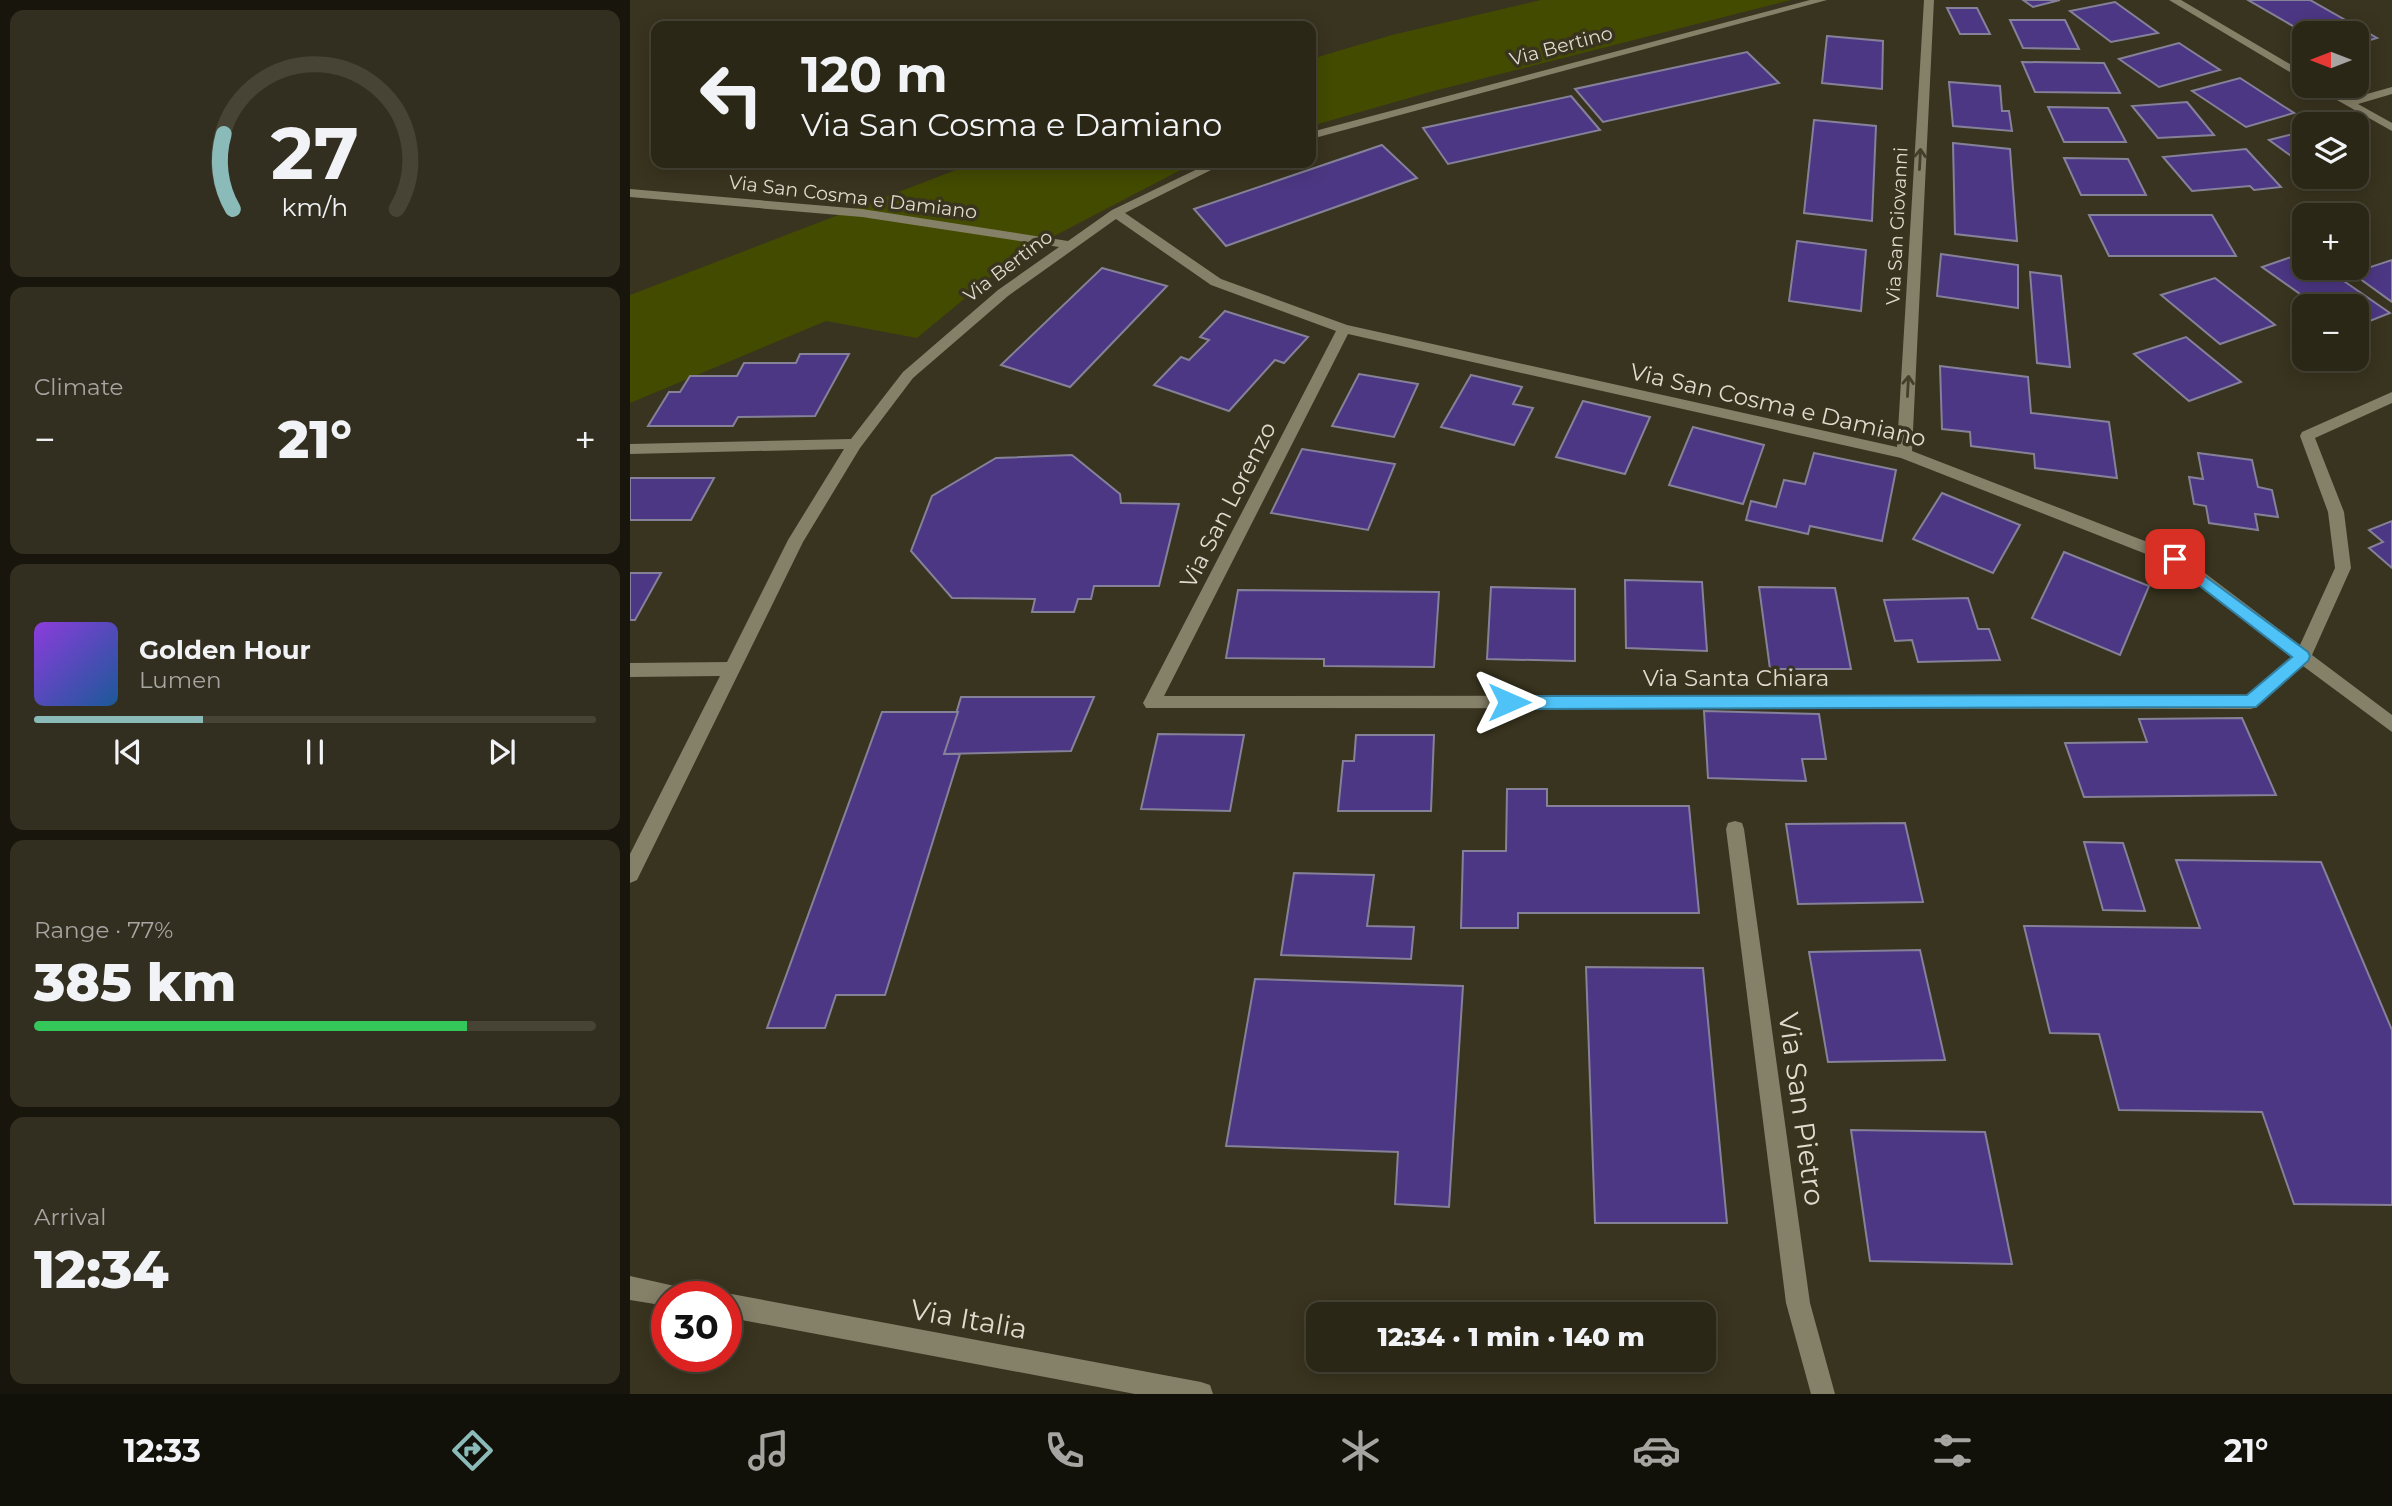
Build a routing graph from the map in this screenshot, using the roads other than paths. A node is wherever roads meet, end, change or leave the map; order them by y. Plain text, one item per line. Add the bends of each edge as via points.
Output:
1 (1822, 0) edge
2 (1929, 0) edge
3 (2174, 0) edge
4 (2292, 70) edge
5 (2392, 90) edge
6 (2339, 98) edge
7 (2348, 103) junction
8 (2392, 128) edge
9 (1316, 135) edge
10 (1209, 168) edge
11 (630, 193) edge
12 (1116, 213) junction
13 (1070, 245) junction
14 (1344, 329) junction
15 (2392, 397) edge
16 (855, 444) junction
17 (630, 449) edge
18 (1904, 454) junction
19 (2302, 656) junction
20 (733, 669) junction
21 (630, 670) edge
22 (1152, 703) joint
23 (2392, 724) edge
24 (1735, 829) dead end
25 (630, 874) edge
26 (630, 1288) edge
27 (651, 1292) edge
28 (742, 1308) edge
29 (1201, 1394) edge
30 (1823, 1394) edge

1 - 9 street, Via Bertino
18 -> 2 street, Via San Giovanni
3 - 4 street
5 - 7 street
6 - 7 street
7 - 8 street
10 - 12 street, Via Bertino
11 - 13 street, Via San Cosma e Damiano via 862,214
12 - 13 street, Via Bertino
12 - 14 street, Via San Cosma e Damiano via 1216,282
13 - 16 street, Via Bertino via 1003,293 908,375
14 - 18 street, Via San Cosma e Damiano
14 - 22 street, Via San Lorenzo
15 - 19 street via 2307,436 2336,512 2343,568
16 - 17 street
16 - 20 street, Via Bertino via 796,540
18 - 19 street, Via San Cosma e Damiano via 2175,559
19 - 22 street, Via Santa Chiara via 2250,702
19 - 23 street, Via San Cosma e Damiano
20 - 21 street
20 - 25 street, Via Bertino
24 - 30 street, Via San Pietro via 1798,1303
26 - 27 street
28 - 29 street, Via Italia

